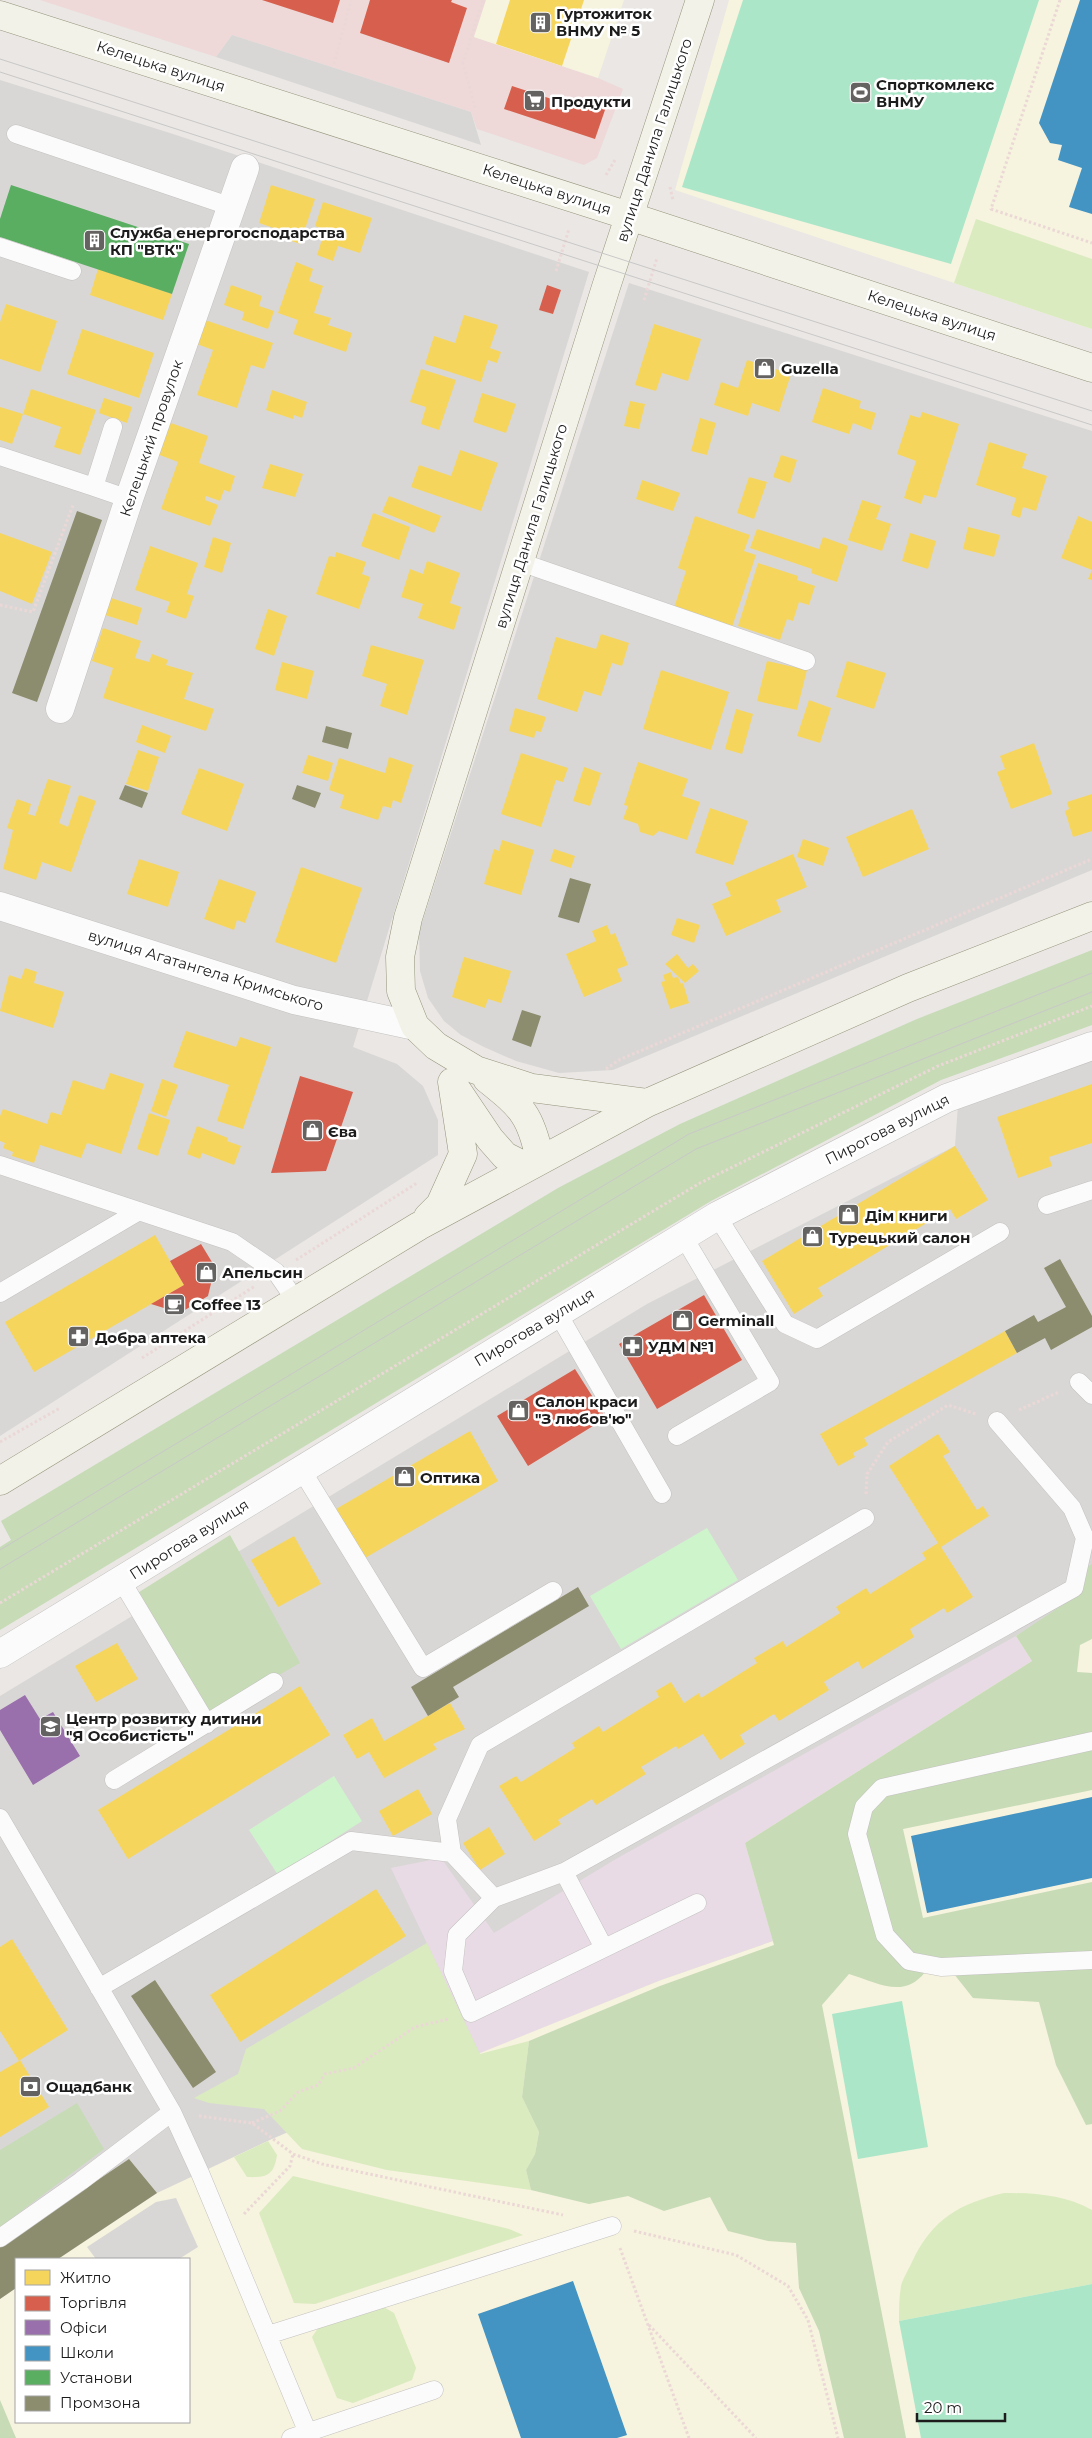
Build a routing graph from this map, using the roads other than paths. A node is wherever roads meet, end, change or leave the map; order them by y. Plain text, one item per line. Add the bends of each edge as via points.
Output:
1 (700, 0) edge
2 (0, 15) edge
3 (16, 134) dead end
4 (246, 168) dead end
5 (232, 207) junction
6 (629, 216) junction
7 (0, 247) edge
8 (72, 272) dead end
9 (1092, 368) edge
10 (113, 427) dead end
11 (0, 456) edge
12 (88, 485) junction
13 (129, 499) junction
14 (520, 562) junction
15 (806, 661) dead end
16 (60, 709) dead end
17 (0, 906) edge
18 (1092, 916) edge
19 (415, 1026) junction
20 (436, 1046) junction
21 (1092, 1046) edge
22 (476, 1070) junction
23 (452, 1082) junction
24 (647, 1103) junction
25 (533, 1164) junction
26 (0, 1165) edge
27 (1092, 1190) edge
28 (1047, 1205) dead end
29 (139, 1211) junction
30 (717, 1216) junction
31 (419, 1226) junction
32 (1000, 1232) dead end
33 (683, 1236) junction
34 (0, 1293) edge
35 (296, 1301) junction
36 (557, 1312) junction
37 (1079, 1382) road end
38 (1092, 1395) edge
39 (997, 1421) road end
40 (677, 1436) dead end
41 (302, 1469) junction
42 (0, 1481) edge
43 (662, 1494) dead end
44 (865, 1518) road end
45 (1089, 1535) edge
46 (121, 1580) junction
47 (553, 1591) dead end
48 (0, 1654) edge
49 (274, 1682) dead end
50 (207, 1724) junction
51 (1092, 1740) edge
52 (114, 1780) dead end
53 (0, 1818) edge
54 (452, 1854) junction
55 (564, 1872) junction
56 (494, 1898) junction
57 (697, 1903) dead end
58 (604, 1948) junction
59 (1092, 1960) edge
60 (100, 1988) junction
61 (172, 2112) junction
62 (612, 2226) road end
63 (0, 2238) edge
64 (268, 2335) junction
65 (434, 2390) dead end
66 (303, 2436) edge

1 - 6 main road, вулиця Данила Галицького
2 - 6 main road, Келецька вулиця
3 - 5 lane
4 - 5 street, Келецький провулок
5 - 13 street, Келецький провулок
6 - 9 main road, Келецька вулиця
6 - 14 main road, вулиця Данила Галицького
7 - 8 lane
10 - 12 lane
11 - 12 lane
12 - 13 lane
13 - 16 street, Келецький провулок
14 - 15 lane
14 - 19 main road, вулиця Данила Галицького via 408,918 400,957 401,991
17 - 19 street, вулиця Агатангела Кримського via 294,1000
18 - 24 main road via 908,988
19 - 20 main road, вулиця Данила Галицького
20 - 22 main road, вулиця Данила Галицького
20 - 23 main road, вулиця Данила Галицького
21 - 30 street, Пирогова вулиця via 947,1098
22 - 24 main road, вулиця Данила Галицького via 532,1088
22 - 25 main road via 515,1101 528,1116 535,1132
23 - 25 main road, вулиця Данила Галицького via 505,1156
23 - 31 main road via 463,1154 440,1205
24 - 25 main road
25 - 31 main road
26 - 29 lane
27 - 28 lane
29 - 34 lane
29 - 35 lane via 232,1242 276,1272
30 - 32 lane via 785,1324 817,1338
30 - 33 street, Пирогова вулиця
31 - 35 main road
33 - 36 street, Пирогова вулиця
33 - 40 lane via 770,1382
35 - 42 main road
36 - 41 street, Пирогова вулиця
36 - 43 lane
37 - 38 lane
39 - 45 lane via 1072,1508
41 - 46 street, Пирогова вулиця
41 - 47 lane via 422,1668
44 - 54 lane via 480,1745 447,1819
45 - 55 lane via 1074,1588
46 - 48 street, Пирогова вулиця
46 - 50 lane
49 - 50 lane
50 - 52 lane
51 - 59 lane via 882,1788 864,1807 858,1834 885,1935 909,1961 941,1967
53 - 60 lane
54 - 56 lane
54 - 60 lane via 351,1841
55 - 56 lane
55 - 58 lane
56 - 58 lane via 457,1935 453,1971 471,2013
57 - 58 lane
60 - 61 lane
61 - 63 lane
61 - 64 lane
62 - 64 lane
64 - 66 lane
65 - 66 lane

